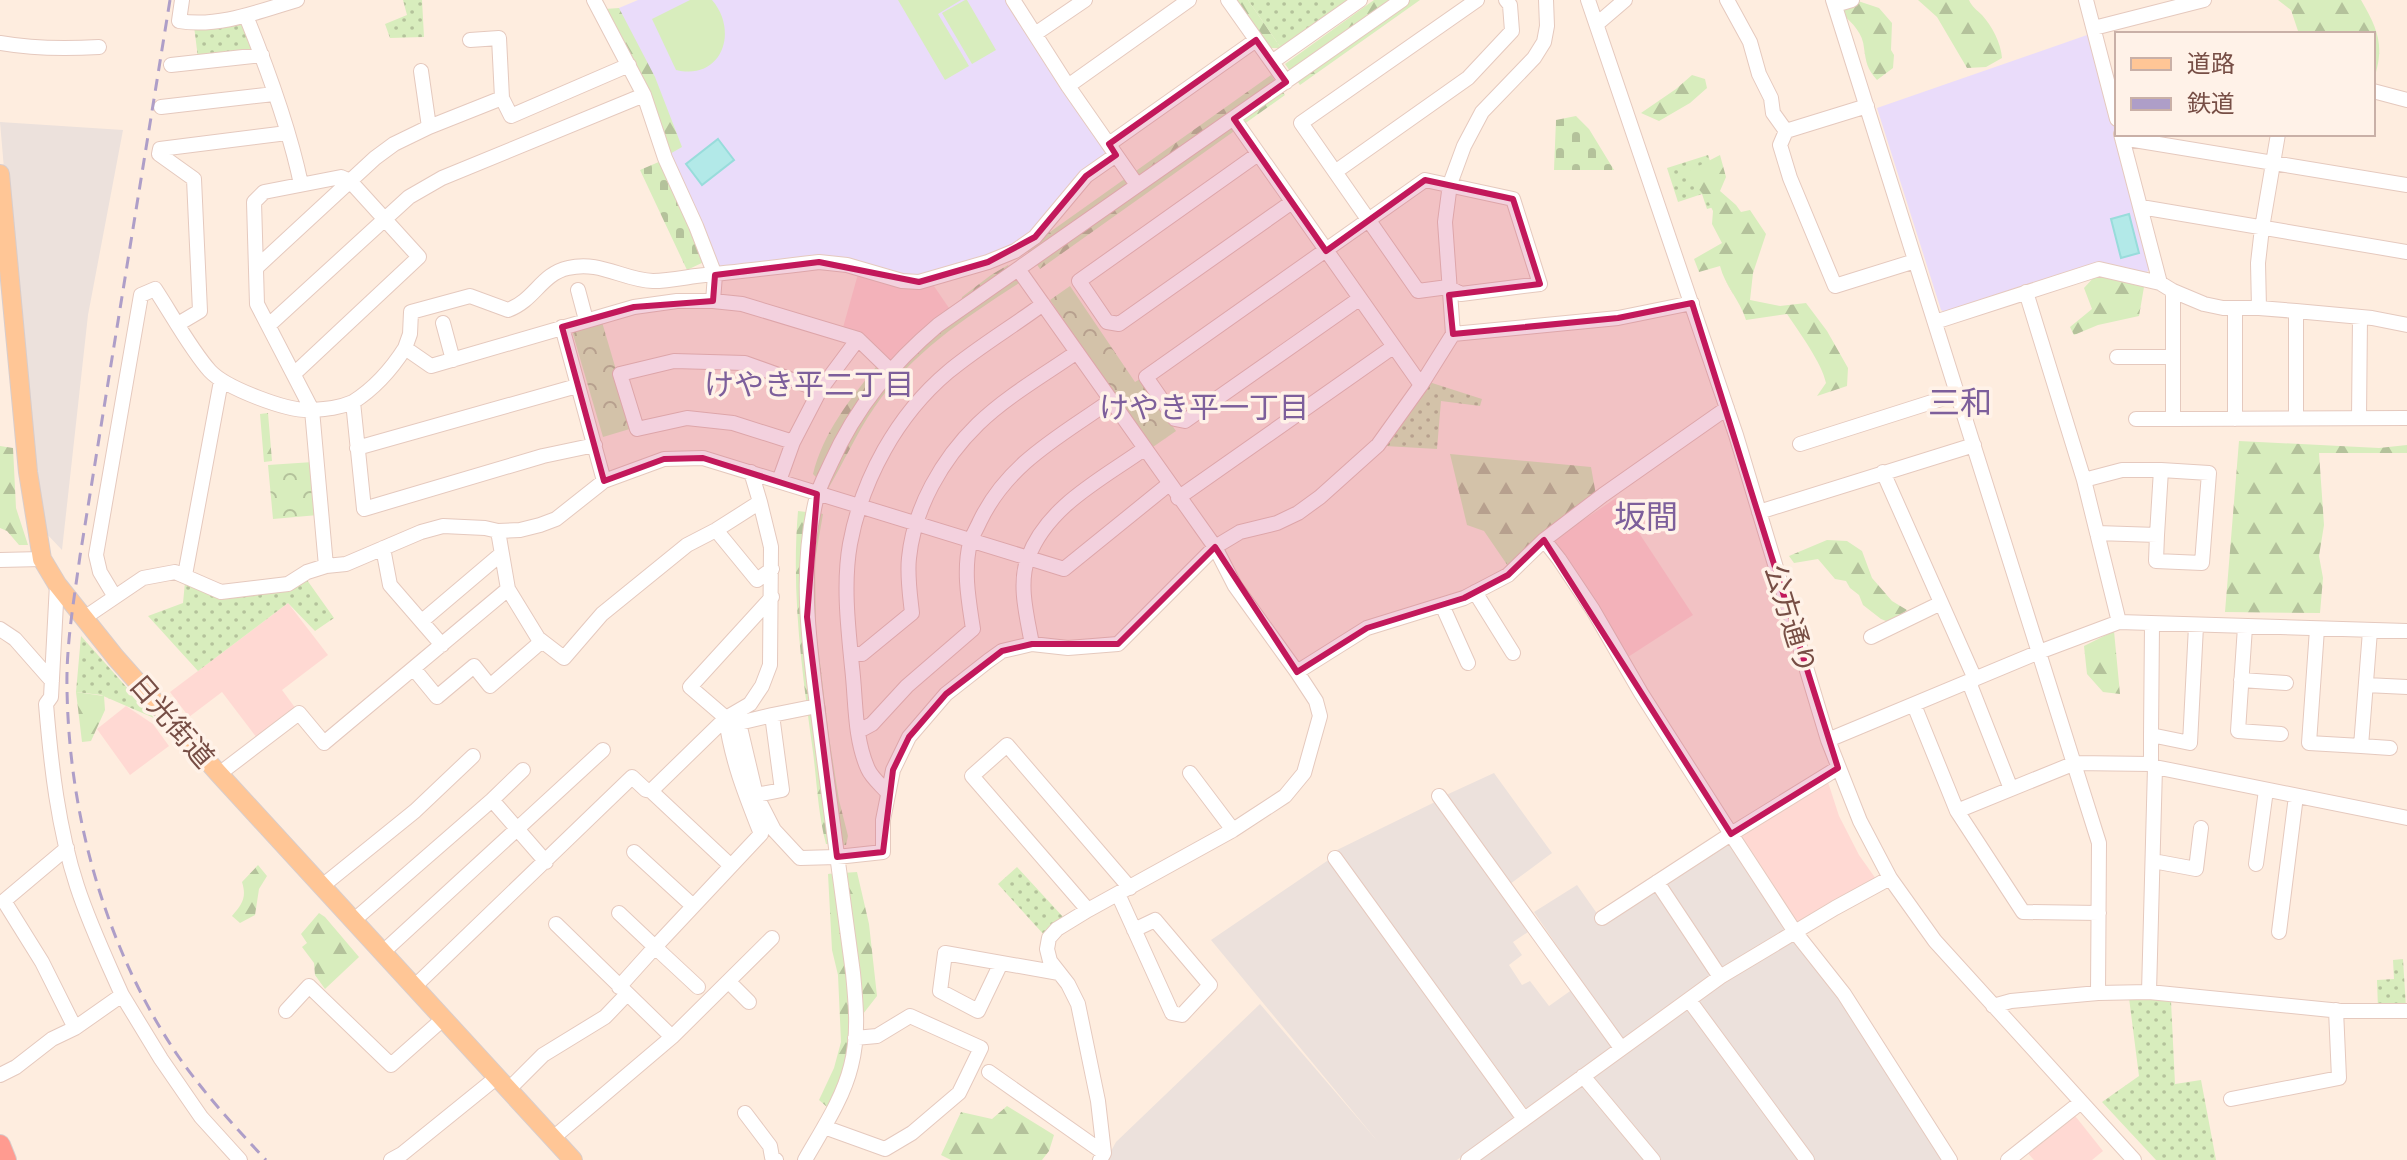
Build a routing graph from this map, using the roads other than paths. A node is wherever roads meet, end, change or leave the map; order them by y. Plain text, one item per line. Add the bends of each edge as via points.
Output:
1 (182, 0) edge
2 (297, 0) edge
3 (594, 0) edge
4 (1013, 0) edge
5 (1085, 0) edge
6 (1189, 0) edge
7 (1228, 0) edge
8 (1360, 0) edge
9 (1402, 0) edge
10 (1477, 0) edge
11 (1506, 0) edge
12 (1546, 0) edge
13 (1588, 0) edge
14 (1625, 0) edge
15 (1727, 0) edge
16 (1852, 0) edge
17 (2204, 0) edge
18 (2087, 1) edge
19 (1834, 3) edge
20 (1171, 5) edge
21 (246, 16) junction
22 (1597, 24) junction
23 (2094, 28) junction
24 (1035, 34) junction
25 (470, 40) dead end
26 (1256, 40) junction
27 (0, 43) edge
28 (99, 47) dead end
29 (262, 55) junction
30 (1272, 62) junction
31 (171, 65) dead end
32 (629, 65) junction
33 (421, 71) dead end
34 (1286, 82) junction
35 (1068, 86) junction
36 (2113, 88) edge
37 (2375, 92) edge
38 (274, 94) junction
39 (644, 95) junction
40 (502, 98) junction
41 (2407, 100) edge
42 (1867, 106) junction
43 (161, 107) dead end
44 (1234, 119) junction
45 (429, 127) junction
46 (1786, 131) junction
47 (287, 133) junction
48 (2121, 136) edge
49 (2278, 136) edge
50 (1113, 150) junction
51 (1258, 154) junction
52 (2273, 162) junction
53 (1335, 172) junction
54 (0, 174) edge
55 (350, 181) junction
56 (301, 184) junction
57 (1450, 184) junction
58 (1137, 185) junction
59 (2407, 185) edge
60 (1292, 202) junction
61 (2141, 207) junction
62 (383, 219) junction
63 (1369, 220) junction
64 (2262, 228) junction
65 (3, 248) edge
66 (1326, 251) junction
67 (2407, 252) edge
68 (1915, 261) junction
69 (257, 267) junction
70 (1018, 269) junction
71 (715, 275) junction
72 (1448, 287) junction
73 (2167, 287) junction
74 (578, 290) dead end
75 (2026, 292) junction
76 (1359, 299) junction
77 (713, 301) junction
78 (1692, 303) junction
79 (1043, 304) junction
80 (2259, 308) junction
81 (2235, 309) junction
82 (2296, 311) junction
83 (2360, 317) junction
84 (586, 320) junction
85 (1935, 322) junction
86 (443, 323) dead end
87 (178, 324) junction
88 (269, 325) junction
89 (2407, 325) edge
90 (562, 327) junction
91 (1453, 334) junction
92 (858, 339) junction
93 (1393, 347) junction
94 (405, 348) junction
95 (1077, 352) junction
96 (2117, 357) dead end
97 (2172, 357) junction
98 (453, 360) junction
99 (890, 370) junction
100 (295, 373) junction
101 (221, 381) junction
102 (1421, 385) junction
103 (577, 386) junction
104 (820, 390) junction
105 (1957, 394) junction
106 (1110, 401) junction
107 (353, 402) junction
108 (1727, 408) junction
109 (312, 410) junction
110 (2296, 418) junction
111 (2359, 418) junction
112 (2407, 418) edge
113 (2136, 419) dead end
114 (2173, 419) junction
115 (2235, 419) junction
116 (793, 442) junction
117 (1800, 444) dead end
118 (595, 445) junction
119 (1974, 445) junction
120 (357, 448) junction
121 (1144, 449) junction
122 (2161, 470) junction
123 (751, 472) junction
124 (1883, 472) junction
125 (2084, 480) junction
126 (604, 481) junction
127 (779, 481) junction
128 (1169, 484) junction
129 (817, 494) junction
130 (1178, 498) junction
131 (760, 502) junction
132 (859, 507) junction
133 (1759, 512) junction
134 (916, 524) junction
135 (716, 530) junction
136 (498, 531) junction
137 (2097, 533) junction
138 (2157, 535) junction
139 (1544, 540) junction
140 (970, 541) junction
141 (1215, 547) junction
142 (383, 548) junction
143 (501, 554) junction
144 (42, 559) junction
145 (1027, 559) junction
146 (0, 560) edge
147 (326, 566) junction
148 (772, 569) junction
149 (185, 575) junction
150 (57, 584) junction
151 (508, 589) junction
152 (1475, 592) junction
153 (115, 597) junction
154 (772, 597) junction
155 (1941, 603) junction
156 (1442, 605) junction
157 (84, 618) junction
158 (422, 621) junction
159 (2119, 622) junction
160 (2152, 625) junction
161 (2196, 626) junction
162 (2245, 627) junction
163 (0, 629) edge
164 (2317, 629) junction
165 (2370, 631) junction
166 (2407, 631) edge
167 (1871, 637) dead end
168 (542, 641) junction
169 (1032, 644) junction
170 (442, 645) junction
171 (2039, 652) junction
172 (1513, 653) dead end
173 (851, 654) junction
174 (1468, 663) dead end
175 (414, 669) junction
176 (1297, 672) junction
177 (2241, 680) junction
178 (52, 681) junction
179 (1972, 681) junction
180 (2286, 683) dead end
181 (2366, 685) junction
182 (2407, 687) edge
183 (1914, 705) junction
184 (817, 706) junction
185 (772, 715) junction
186 (726, 718) junction
187 (859, 731) junction
188 (2281, 734) dead end
189 (2151, 735) junction
190 (1828, 740) junction
191 (2361, 746) junction
192 (2390, 748) dead end
193 (603, 750) dead end
194 (473, 756) dead end
195 (2075, 763) junction
196 (2153, 765) junction
197 (1838, 768) junction
198 (523, 770) dead end
199 (1190, 773) dead end
200 (219, 774) junction
201 (2011, 789) junction
202 (2266, 790) junction
203 (651, 791) junction
204 (888, 793) junction
205 (756, 795) junction
206 (1439, 796) dead end
207 (2296, 796) junction
208 (492, 800) junction
209 (1957, 811) junction
210 (2407, 818) edge
211 (2201, 828) dead end
212 (518, 830) junction
213 (1233, 830) junction
214 (1731, 834) junction
215 (67, 848) junction
216 (634, 852) dead end
217 (837, 857) junction
218 (1335, 858) dead end
219 (2153, 861) junction
220 (546, 862) junction
221 (2256, 864) dead end
222 (730, 865) junction
223 (1890, 878) junction
224 (1657, 882) junction
225 (321, 887) junction
226 (1124, 891) junction
227 (693, 906) junction
228 (1088, 910) junction
229 (619, 913) dead end
230 (2099, 913) junction
231 (1602, 918) dead end
232 (353, 921) junction
233 (556, 924) dead end
234 (1134, 930) junction
235 (1795, 932) junction
236 (2279, 932) dead end
237 (772, 938) dead end
238 (655, 947) junction
239 (382, 953) junction
240 (1001, 963) junction
241 (1059, 973) junction
242 (1720, 977) junction
243 (729, 982) junction
244 (414, 987) junction
245 (698, 987) dead end
246 (623, 990) junction
247 (2149, 992) junction
248 (2098, 993) junction
249 (122, 995) junction
250 (1689, 1000) junction
251 (749, 1002) dead end
252 (1993, 1006) junction
253 (2336, 1010) junction
254 (286, 1011) dead end
255 (2407, 1011) edge
256 (443, 1019) junction
257 (75, 1028) junction
258 (672, 1037) junction
259 (855, 1038) junction
260 (1621, 1048) junction
261 (989, 1072) dead end
262 (0, 1075) edge
263 (1583, 1076) junction
264 (502, 1084) junction
265 (2231, 1099) dead end
266 (2081, 1102) junction
267 (745, 1113) dead end
268 (1524, 1119) junction
269 (824, 1127) junction
270 (553, 1138) junction
271 (0, 1145) edge
272 (1102, 1156) edge
273 (6, 1160) edge
274 (240, 1160) edge
275 (391, 1160) edge
276 (573, 1160) edge
277 (776, 1160) edge
278 (805, 1160) edge
279 (1468, 1160) edge
280 (1653, 1160) edge
281 (1807, 1160) edge
282 (1950, 1160) edge
283 (2008, 1160) edge
284 (2134, 1160) edge

1 - 21 street via 179,21
2 - 21 street
3 - 32 street
4 - 24 street
5 - 24 street
6 - 20 street
7 - 26 street
8 - 30 street
9 - 34 street
10 - 53 street via 1301,123
11 - 53 street via 1512,31 1468,78
12 - 57 street via 1544,42 1482,112
13 - 22 street, 公方通り
14 - 22 street
15 - 46 street via 1750,42 1773,113
16 - 19 street
17 - 23 street
18 - 23 street
19 - 42 street
20 - 35 street
21 - 29 street
22 - 78 street, 公方通り
23 - 36 street
24 - 35 street
25 - 40 street via 499,38
26 - 30 street
26 - 50 street
27 - 28 street
29 - 31 street
29 - 38 street
30 - 34 street
32 - 39 street
32 - 40 street via 511,116
33 - 45 street
34 - 44 street
35 - 50 street
37 - 41 street
38 - 43 street
38 - 47 street
39 - 62 street via 442,178
39 - 71 street
40 - 45 street
42 - 46 street
42 - 68 street
44 - 51 street
44 - 58 street
45 - 55 street via 394,144
46 - 68 street via 1780,145 1790,178 1835,286
47 - 56 street
47 - 87 street via 160,149 159,154 194,179 200,311
48 - 52 street
48 - 61 street
49 - 52 street
50 - 58 street
50 - 71 street via 1035,237 1015,251 936,279 902,281 819,262
51 - 60 street
51 - 60 street via 1079,281 1107,322 1119,324
52 - 59 street
52 - 64 street
53 - 63 street
54 - 65 main road, 日光街道
55 - 56 street via 341,177
55 - 62 street
55 - 69 street
56 - 69 street via 264,192 254,202
57 - 63 street via 1425,180
57 - 72 street via 1445,222
57 - 72 street via 1513,199 1540,284 1461,294
58 - 70 street
60 - 66 street
61 - 64 street
61 - 73 street
62 - 88 street
62 - 100 street via 419,257
63 - 66 street
63 - 72 street via 1418,291
64 - 67 street
64 - 80 street
65 - 144 main road, 日光街道
66 - 76 street
66 - 76 street via 1146,377 1175,419 1185,421
68 - 85 street
69 - 88 street via 257,304
70 - 79 street
70 - 99 street via 938,325
71 - 77 street
71 - 94 street via 651,281 605,268 565,268 508,310 470,296 411,312
72 - 91 street
73 - 75 street via 2099,269
73 - 81 street via 2204,304
73 - 97 street
74 - 84 street
75 - 85 street
75 - 125 street
76 - 93 street
77 - 84 street via 634,307
77 - 92 street via 742,304
78 - 91 street via 1618,318
78 - 108 street, 公方通り
79 - 95 street
79 - 132 street via 949,371 908,413
80 - 81 street
80 - 82 street
81 - 115 street
82 - 83 street
82 - 110 street
83 - 89 street
83 - 111 street
84 - 90 street
85 - 105 street
86 - 98 street
87 - 101 street
87 - 153 street via 155,289 141,295 96,555
88 - 100 street
90 - 98 street
90 - 103 street
91 - 102 street
92 - 99 street
92 - 104 street
93 - 102 street
93 - 130 street
94 - 98 street via 431,366
94 - 107 street
95 - 106 street
95 - 134 street via 978,424 943,467
96 - 97 street
97 - 114 street
99 - 129 street via 844,433
100 - 109 street
101 - 109 street via 254,396
101 - 149 street
102 - 141 street via 1378,445 1320,497 1298,513 1240,532
103 - 118 street
103 - 120 street
104 - 116 street
104 - 116 street via 745,363 674,361 620,374 637,429 687,418 733,423
105 - 117 street
105 - 119 street
106 - 121 street
106 - 140 street via 1007,478
107 - 109 street
107 - 120 street
108 - 133 street, 公方通り
108 - 139 street
109 - 147 street
110 - 111 street
110 - 115 street
111 - 112 street
113 - 114 street
114 - 115 street
116 - 127 street
118 - 120 street via 364,509
118 - 126 street
119 - 124 street
119 - 171 street
121 - 128 street
121 - 145 street via 1067,503 1046,524
122 - 125 street via 2122,470
122 - 138 street
122 - 138 street via 2209,473 2202,563 2156,561
123 - 126 street via 703,458 664,459
123 - 127 street
123 - 131 street
124 - 133 street
124 - 155 street
125 - 137 street
126 - 136 street via 556,519
127 - 129 street
128 - 130 street
128 - 145 street via 1064,569
129 - 132 street
129 - 184 street via 806,576
130 - 141 street
131 - 135 street
131 - 148 street
132 - 134 street
132 - 173 street via 850,546
133 - 190 street, 公方通り
134 - 140 street
134 - 173 street via 909,558 912,613 862,654
135 - 148 street via 757,580
135 - 168 street via 687,545 602,614 564,658
136 - 142 street via 443,526
136 - 143 street
137 - 138 street
137 - 159 street
139 - 152 street via 1508,575
139 - 214 street
140 - 145 street
140 - 187 street via 973,629
141 - 169 street via 1118,644
141 - 176 street via 1242,596
142 - 147 street via 346,564
142 - 158 street via 390,585
143 - 151 street
143 - 158 street
144 - 146 street
144 - 150 main road, 日光街道
145 - 169 street via 1024,586
147 - 149 street via 288,584 221,592
148 - 154 street
149 - 153 street via 143,578
150 - 157 main road, 日光街道
150 - 178 street
151 - 168 street
151 - 170 street
152 - 156 street
152 - 172 street
153 - 157 street
154 - 186 street via 766,676 750,704
154 - 186 street via 690,687
155 - 167 street
155 - 179 street
156 - 174 street
156 - 176 street via 1367,628
157 - 200 main road, 日光街道
158 - 170 street
159 - 160 street
159 - 171 street
160 - 161 street
160 - 189 street
161 - 162 street
161 - 189 street via 2190,743
162 - 164 street
162 - 177 street
163 - 178 street
164 - 165 street
164 - 191 street via 2309,743
165 - 166 street
165 - 181 street
168 - 175 street via 490,686 474,666 437,697
169 - 204 street via 1002,651 946,694 909,737
170 - 175 street
171 - 179 street
171 - 195 street
173 - 187 street
175 - 200 street via 324,743 299,713
176 - 213 street via 1320,716 1304,773 1285,796
177 - 180 street
177 - 188 street via 2238,731
178 - 215 street via 46,704 49,749
179 - 183 street
179 - 201 street
181 - 182 street
181 - 191 street
183 - 190 street
183 - 209 street
184 - 185 street
184 - 217 street
185 - 205 street via 782,790
185 - 205 street via 739,723
186 - 203 street
186 - 222 street via 730,746 761,834
187 - 204 street via 869,772
189 - 196 street
190 - 197 street, 公方通り
191 - 192 street
193 - 212 street
194 - 225 street
195 - 196 street
195 - 201 street
195 - 230 street via 2099,843
196 - 202 street
196 - 219 street
197 - 214 street
197 - 223 street, 公方通り
198 - 208 street
199 - 213 street
200 - 225 main road, 日光街道
201 - 209 street
202 - 207 street
202 - 221 street
203 - 220 street via 632,777
203 - 222 street
204 - 217 street via 883,852
205 - 217 street via 774,830 800,858
206 - 260 street
207 - 210 street
207 - 236 street
208 - 212 street
208 - 232 street
209 - 230 street via 2023,912
211 - 219 street via 2196,869
212 - 220 street
212 - 239 street
213 - 226 street
214 - 224 street
214 - 235 street
215 - 249 street
215 - 257 street via 4,901
216 - 227 street
217 - 259 street via 856,1005
218 - 268 street
219 - 247 street
220 - 244 street
222 - 227 street
223 - 235 street
223 - 252 street, 公方通り via 1935,941
224 - 231 street
224 - 242 street
225 - 232 main road, 日光街道
226 - 228 street
226 - 228 street via 1007,745 972,776
226 - 234 street
227 - 238 street
228 - 241 street via 1049,938 1050,961
229 - 238 street
230 - 248 street
232 - 239 main road, 日光街道
233 - 246 street
234 - 234 street via 1172,1013 1182,1015 1210,985 1155,920
235 - 242 street
235 - 282 street via 1844,994
237 - 243 street
238 - 245 street
238 - 246 street
239 - 244 main road, 日光街道
240 - 240 street via 945,953 940,991 978,1011
240 - 241 street
241 - 272 street via 1078,1004 1098,1101
242 - 250 street
243 - 251 street
243 - 258 street
244 - 256 main road, 日光街道
246 - 258 street
246 - 264 street via 605,1017
247 - 248 street
247 - 253 street
248 - 252 street
249 - 257 street
249 - 274 street via 201,1117
250 - 260 street
250 - 281 street
252 - 266 street, 公方通り
253 - 255 street
253 - 265 street via 2339,1078
254 - 256 street via 309,986 391,1065
256 - 264 main road, 日光街道
257 - 262 street
258 - 270 street
259 - 269 street via 843,1090
259 - 269 street via 877,1036 910,1016 981,1048 959,1093 885,1149
260 - 263 street
261 - 272 street
263 - 268 street
263 - 280 street
264 - 270 main road, 日光街道
264 - 275 street
266 - 283 street
266 - 284 street, 公方通り
267 - 277 street
268 - 279 street
269 - 278 street
270 - 276 main road, 日光街道
271 - 273 highway

